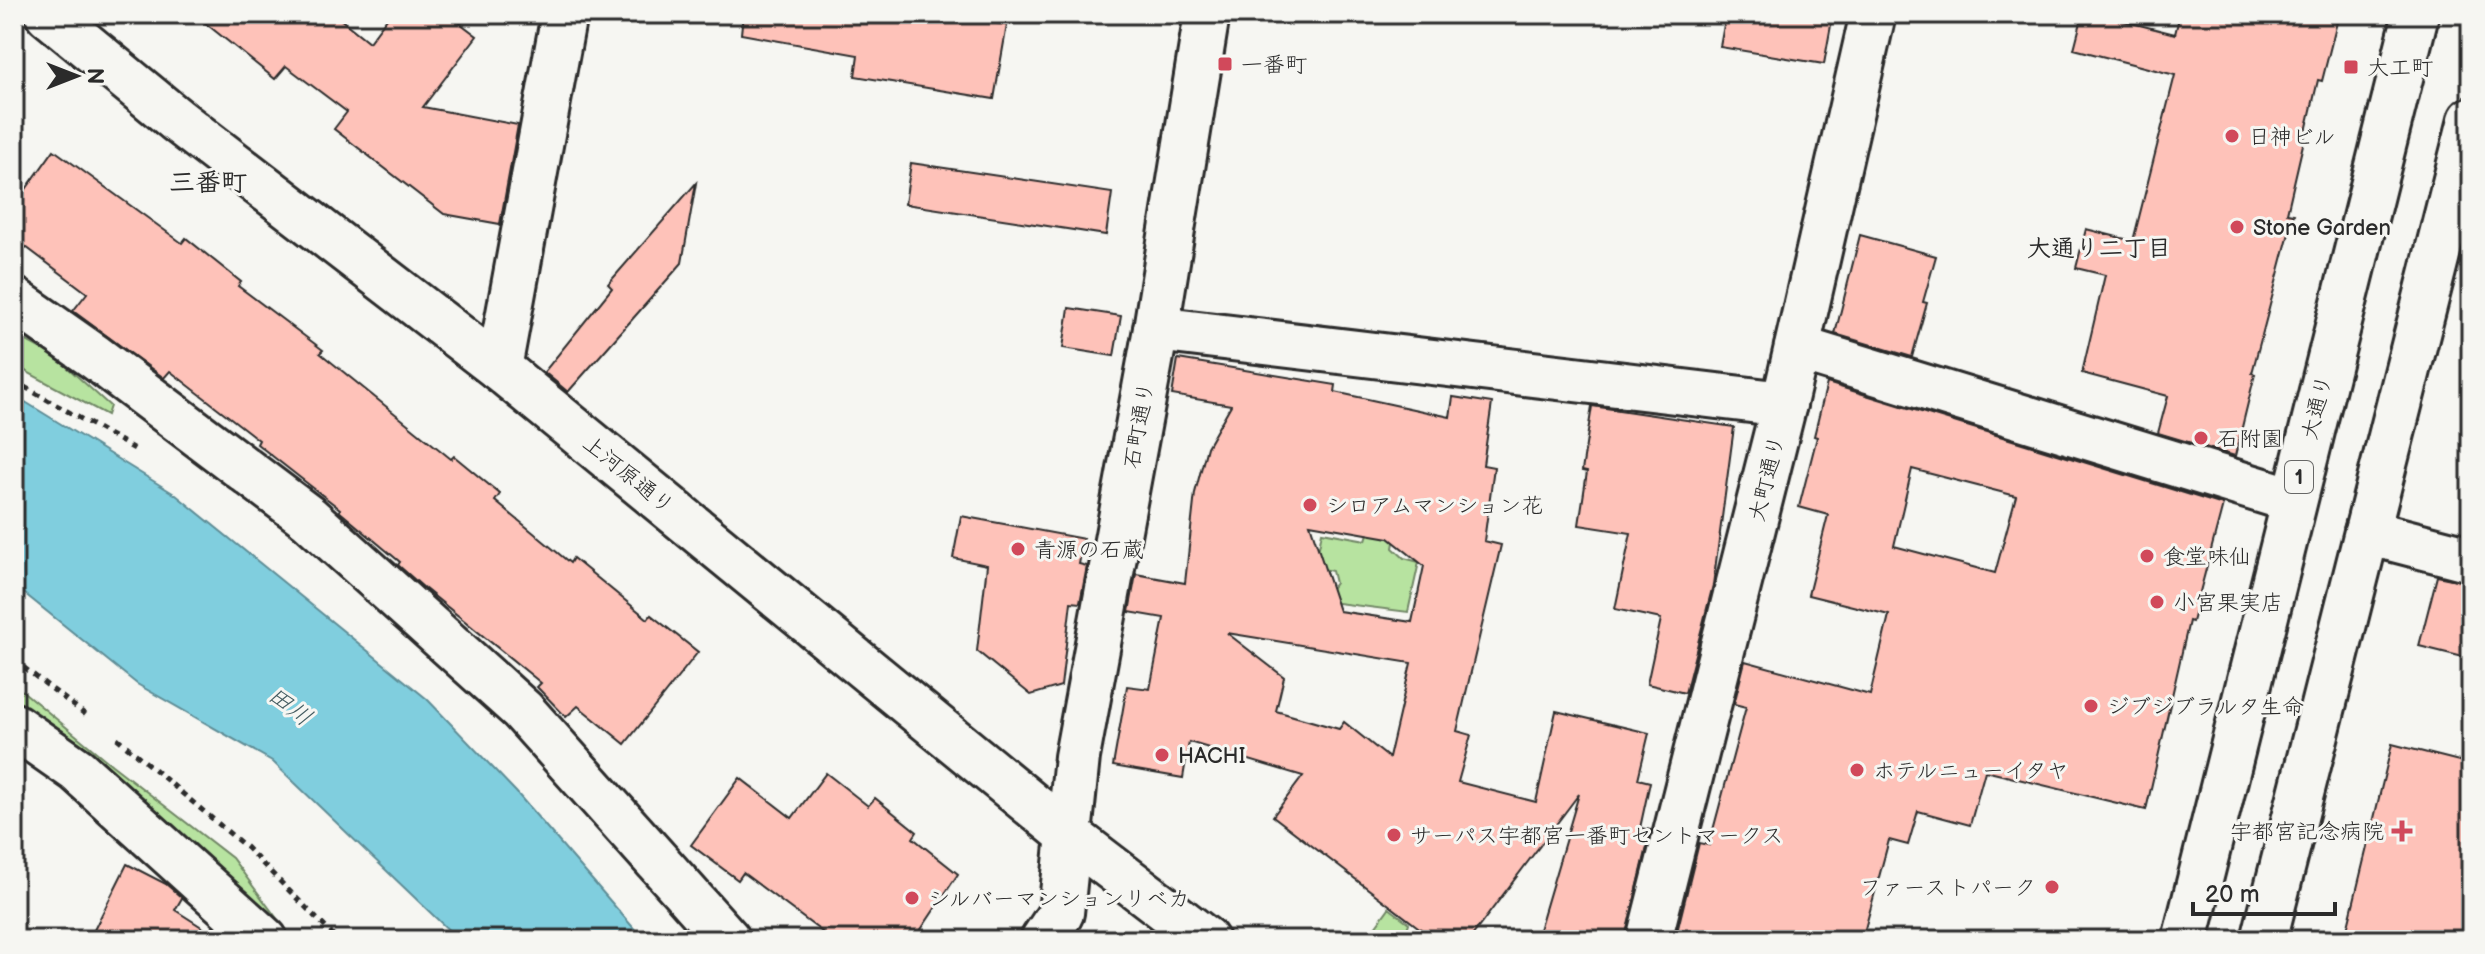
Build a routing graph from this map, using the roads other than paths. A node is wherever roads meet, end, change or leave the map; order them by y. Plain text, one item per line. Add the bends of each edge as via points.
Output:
1 (48, 14) edge
2 (564, 14) edge
3 (1207, 14) edge
4 (1873, 14) edge
5 (2416, 14) edge
6 (2471, 120) edge
7 (14, 300) edge
8 (1156, 329) junction
9 (1797, 348) junction
10 (499, 368) junction
11 (1784, 404) junction
12 (2293, 500) junction
13 (2367, 532) junction
14 (2471, 559) edge
15 (14, 726) edge
16 (1070, 836) junction
17 (265, 940) edge
18 (728, 940) edge
19 (1043, 940) edge
20 (1206, 940) edge
21 (1649, 940) edge
22 (2185, 940) edge
23 (2264, 940) edge

1 - 10 street, 上河原通り
2 - 10 street
3 - 8 street, 石町通り
4 - 9 street, 大町通り
5 - 12 street, 大通り / 1
6 - 13 street
7 - 18 street via 309,518 522,710
8 - 11 street
8 - 16 street, 石町通り via 1077,757
9 - 11 street, 大町通り
9 - 12 street
10 - 16 street, 上河原通り
11 - 21 street, 大町通り
12 - 22 street, 大通り / 1
13 - 14 street
13 - 23 street
15 - 17 street via 77,770
16 - 19 street, 石町通り via 1061,913
16 - 20 street, 上河原通り

